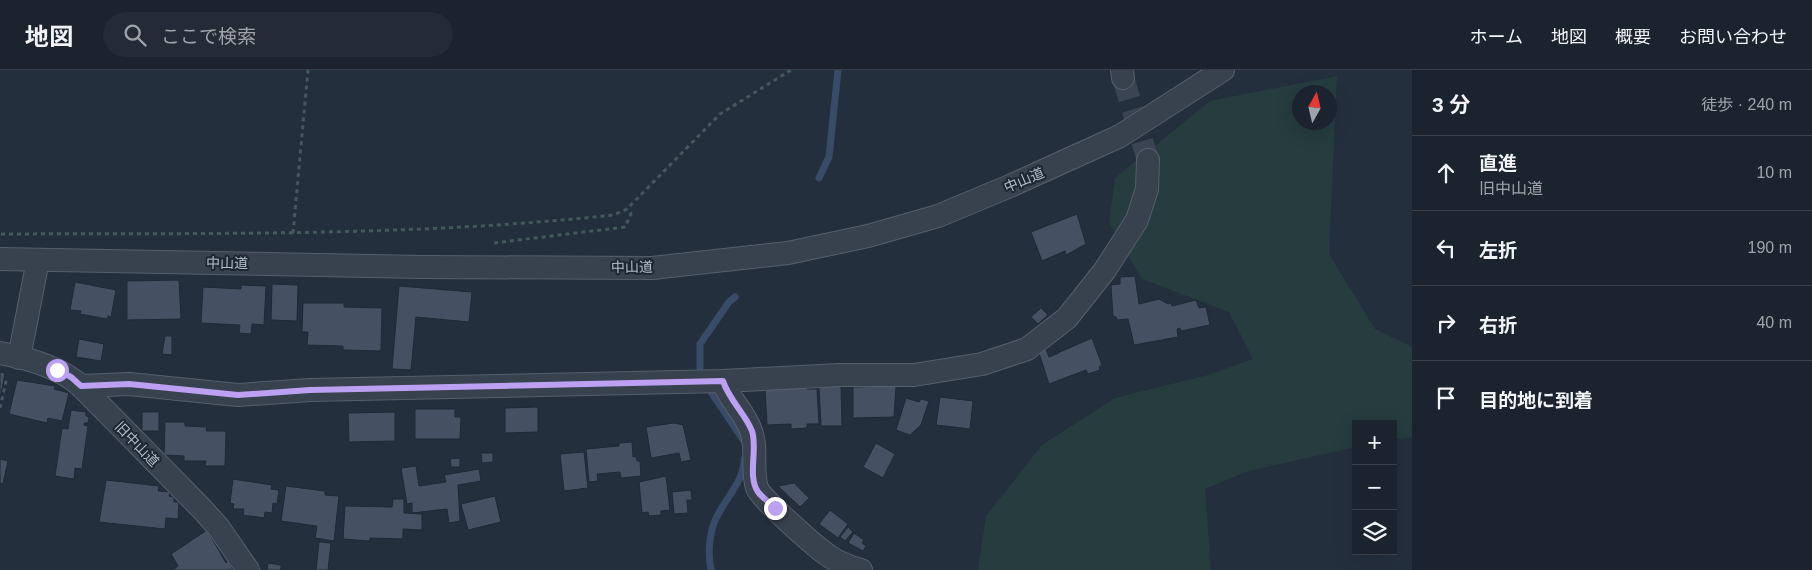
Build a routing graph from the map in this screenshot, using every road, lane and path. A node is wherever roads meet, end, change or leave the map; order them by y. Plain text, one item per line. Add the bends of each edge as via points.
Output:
1 (308, 70) edge
2 (790, 70) edge
3 (1223, 70) edge
4 (1148, 160) tunnel mouth
5 (627, 209) junction
6 (293, 233) junction
7 (0, 234) edge
8 (492, 243) dead end
9 (0, 259) edge
10 (38, 260) junction
11 (10, 355) edge
12 (723, 381) junction
13 (81, 386) junction
14 (0, 408) edge
15 (248, 570) edge
16 (861, 570) edge

1 - 6 path
2 - 5 path via 720,114
3 - 10 street, 中山道 via 1120,136 1010,186 938,216 868,236 788,253 652,268
4 - 12 street via 1147,189 1137,220 1105,270 1066,318 1026,349 982,364 914,375
5 - 6 path via 612,214 469,228
5 - 8 path via 631,214 625,227
6 - 7 path
9 - 10 street, 中山道
10 - 11 street
11 - 13 street, 旧中山道 via 57,370
11 - 14 path
12 - 13 street via 310,390 238,395 129,384
12 - 16 street via 727,395 752,433 753,474 757,491 828,556
13 - 15 street, 旧中山道 via 202,509

